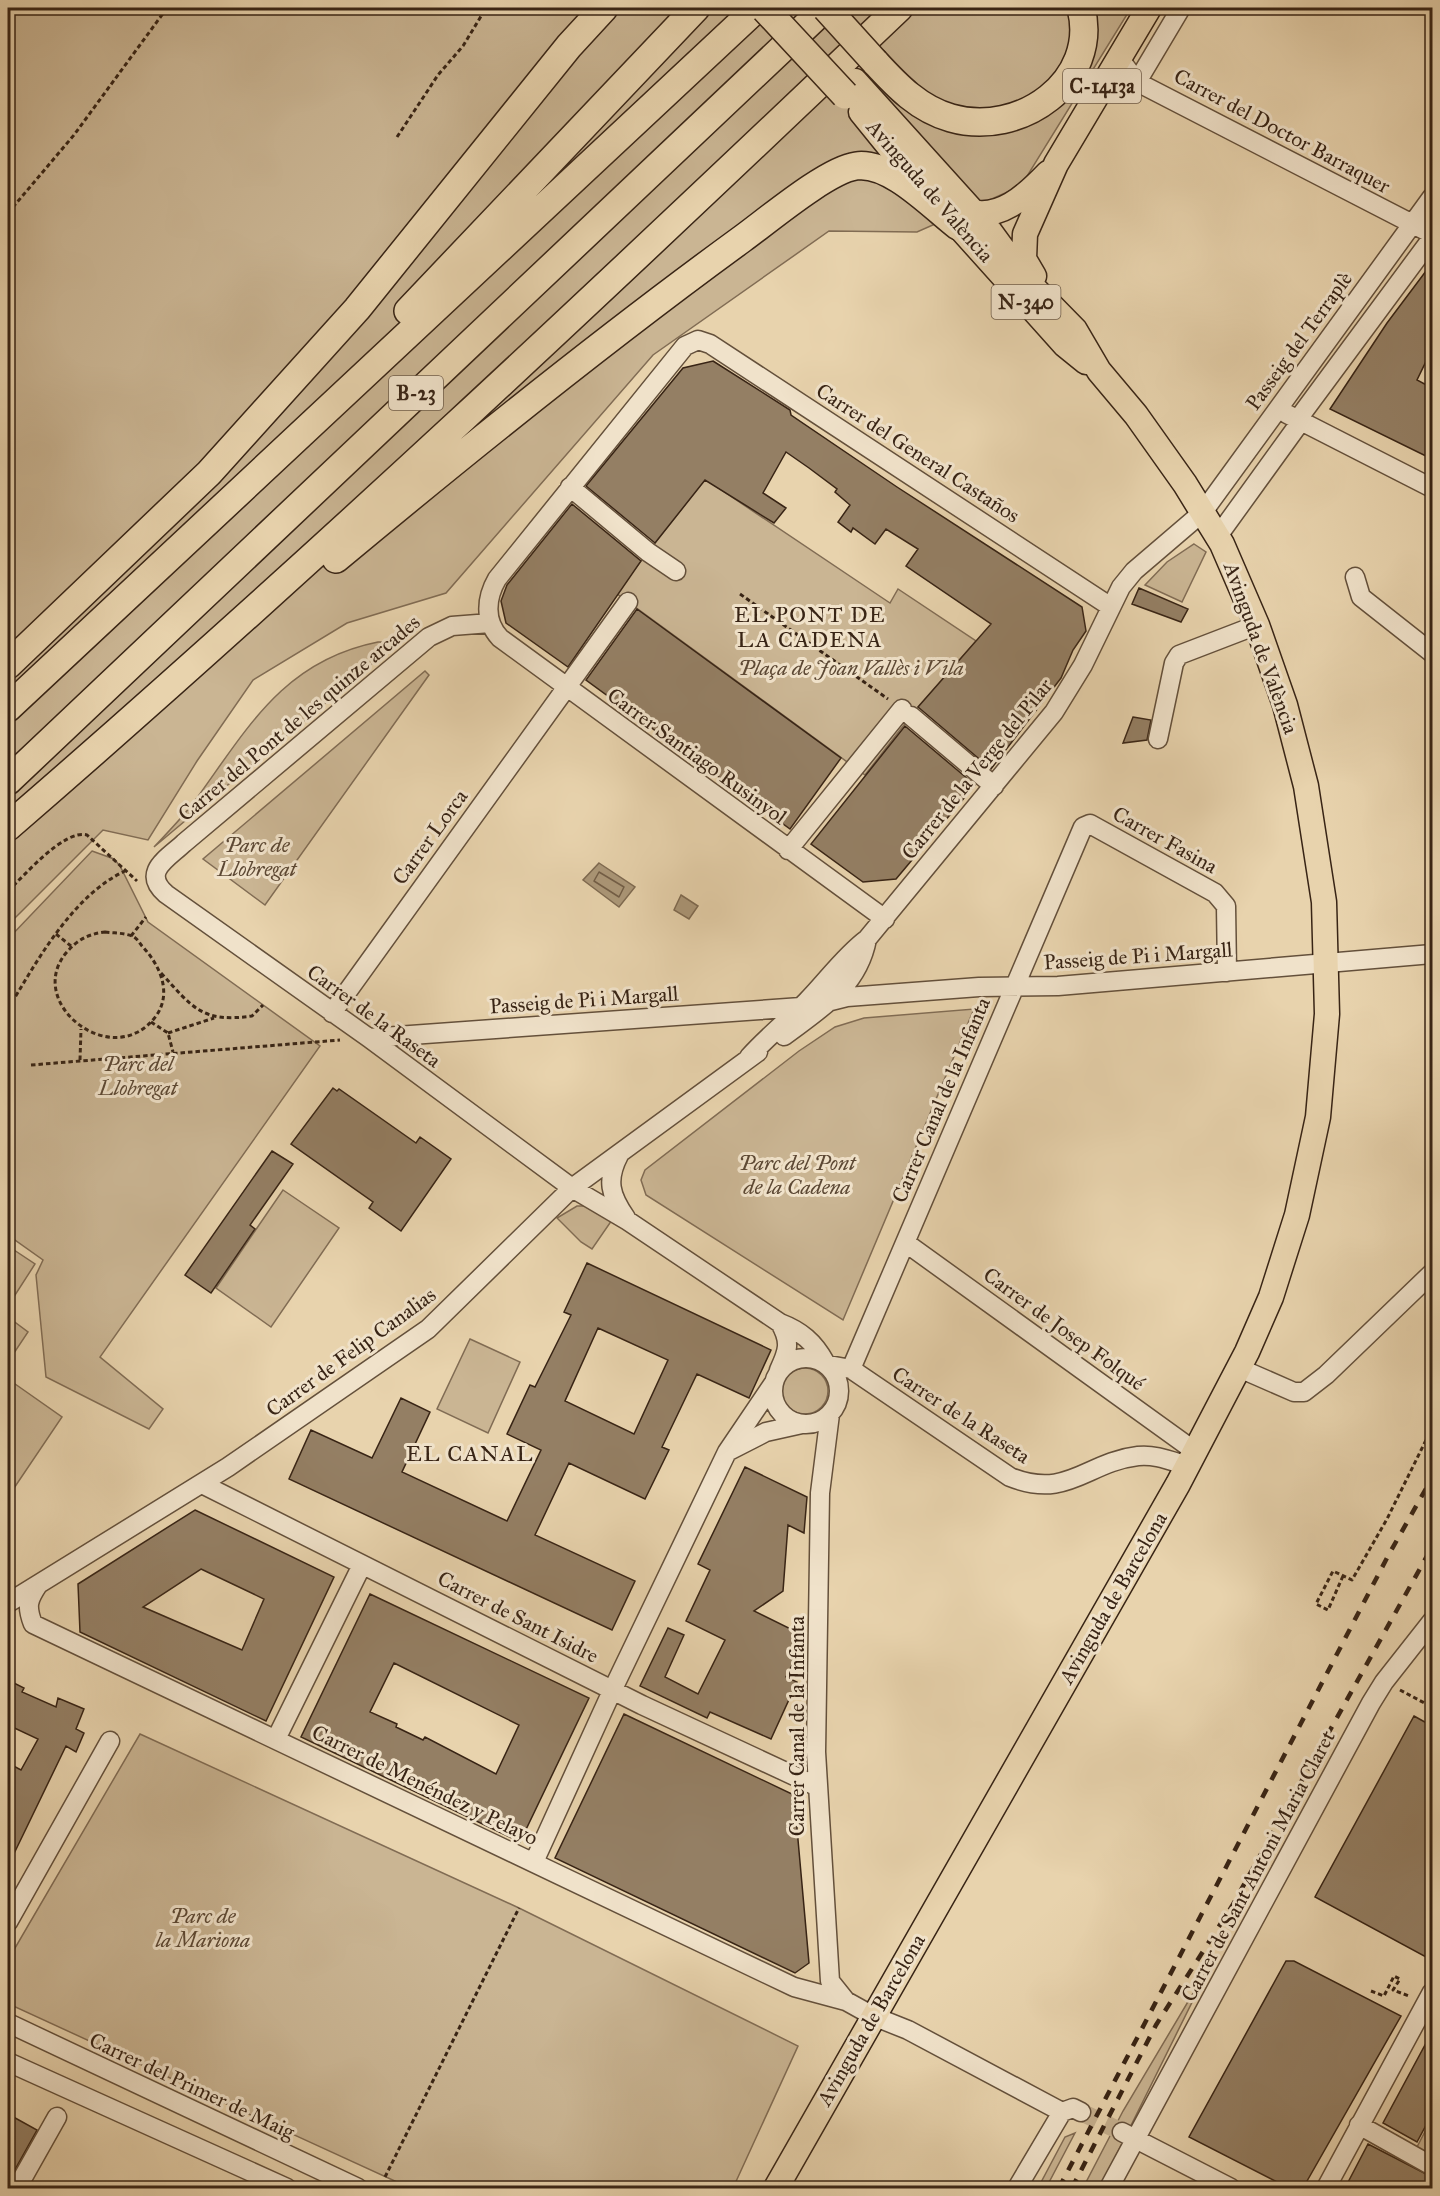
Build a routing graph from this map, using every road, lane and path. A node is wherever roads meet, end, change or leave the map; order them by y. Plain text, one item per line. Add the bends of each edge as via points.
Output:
1 (167, 8) edge
2 (486, 8) edge
3 (594, 8) edge
4 (604, 8) edge
5 (696, 8) edge
6 (758, 8) edge
7 (764, 8) edge
8 (790, 8) edge
9 (825, 8) edge
10 (898, 8) edge
11 (1081, 8) edge
12 (1149, 8) edge
13 (1181, 8) edge
14 (569, 46) junction
15 (1119, 58) junction
16 (1137, 82) junction
17 (850, 88) junction
18 (397, 137) dead end
19 (1056, 164) junction
20 (1432, 197) edge
21 (8, 213) edge
22 (967, 220) junction
23 (1413, 224) junction
24 (1431, 238) edge
25 (1056, 308) junction
26 (1099, 371) junction
27 (349, 388) junction
28 (1278, 409) junction
29 (570, 487) junction
30 (1432, 488) edge
31 (1203, 512) junction
32 (1223, 529) dead end
33 (676, 571) dead end
34 (1355, 577) dead end
35 (740, 594) dead end
36 (627, 602) dead end
37 (1111, 607) junction
38 (490, 623) junction
39 (1257, 625) junction
40 (1432, 653) edge
41 (8, 666) edge
42 (565, 687) junction
43 (148, 706) junction
44 (8, 708) edge
45 (906, 713) junction
46 (1158, 739) dead end
47 (8, 780) edge
48 (994, 786) junction
49 (1083, 826) joint
50 (8, 827) edge
51 (788, 850) junction
52 (154, 878) joint
53 (8, 891) edge
54 (146, 917) dead end
55 (885, 919) junction
56 (56, 934) junction
57 (131, 936) junction
58 (867, 939) junction
59 (71, 947) junction
60 (1432, 954) edge
61 (849, 955) junction
62 (1327, 964) junction
63 (160, 972) junction
64 (1227, 972) junction
65 (1013, 986) junction
66 (839, 997) junction
67 (263, 1005) dead end
68 (801, 1007) junction
69 (8, 1009) edge
70 (332, 1013) junction
71 (213, 1018) junction
72 (151, 1022) junction
73 (81, 1029) junction
74 (168, 1033) junction
75 (369, 1038) junction
76 (173, 1052) junction
77 (749, 1057) junction
78 (80, 1060) junction
79 (31, 1065) dead end
80 (620, 1154) junction
81 (572, 1188) junction
82 (628, 1221) junction
83 (906, 1243) junction
84 (1432, 1273) edge
85 (780, 1323) junction
86 (827, 1364) junction
87 (1239, 1368) junction
88 (851, 1369) junction
89 (775, 1379) junction
90 (830, 1414) junction
91 (802, 1424) junction
92 (1432, 1428) edge
93 (727, 1452) junction
94 (1192, 1459) junction
95 (202, 1484) junction
96 (362, 1565) junction
97 (1342, 1576) junction
98 (42, 1580) junction
99 (8, 1603) edge
100 (1432, 1621) edge
101 (1394, 1686) dead end
102 (612, 1690) junction
103 (1432, 1707) edge
104 (276, 1739) junction
105 (110, 1741) dead end
106 (816, 1786) junction
107 (534, 1862) junction
108 (519, 1908) dead end
109 (8, 1922) edge
110 (1371, 1991) dead end
111 (1431, 1995) edge
112 (846, 2001) junction
113 (873, 2016) junction
114 (8, 2023) edge
115 (8, 2062) edge
116 (1062, 2112) junction
117 (1081, 2112) tunnel mouth
118 (57, 2117) dead end
119 (1359, 2125) junction
120 (1129, 2135) junction
121 (1432, 2166) edge
122 (385, 2177) dead end
123 (17, 2188) edge
124 (287, 2188) edge
125 (358, 2188) edge
126 (776, 2188) edge
127 (1017, 2188) edge
128 (1109, 2188) edge
129 (1231, 2188) edge
130 (1326, 2188) edge

1 - 21 path via 74,135
2 - 18 path
3 - 14 highway
4 - 14 highway
5 - 27 highway via 390,329
6 - 27 highway, B-23
7 - 17 highway, Avinguda de València / N-340, bridge
8 - 17 highway, Avinguda de València / N-340
9 - 11 highway, bridge via 901,90 932,112 975,121 1018,115 1059,92 1081,57 1086,33
9 - 47 highway, B-23
10 - 43 highway via 344,528
12 - 15 main road, C-1413a
13 - 16 street
14 - 41 highway via 357,309 209,473
15 - 16 street, Carrer del Doctor Barraquer
15 - 19 main road, C-1413a
16 - 23 street, Carrer del Doctor Barraquer
17 - 22 main road, Avinguda de València / N-340
17 - 22 main road, Avinguda de València / N-340 via 908,171
19 - 22 main road, C-1413a via 1013,205
19 - 25 main road, C-1413a via 1022,248 1031,273
20 - 23 street, Passeig del Terraplè
22 - 25 main road, Avinguda de València / N-340
22 - 26 main road, Avinguda de València / N-340 via 1065,345
22 - 43 highway via 877,167 857,166 827,179 603,342 464,452 252,630
23 - 24 street, Carrer del Doctor Barraquer
23 - 28 street, Passeig del Terraplè
24 - 32 street
25 - 26 main road, Avinguda de València / N-340 via 1075,330
26 - 31 main road, Avinguda de València / N-340 via 1161,449
27 - 44 highway, B-23
28 - 30 street
28 - 31 street, Passeig del Terraplè
29 - 33 street
29 - 37 street, Carrer del General Castaños via 685,346 698,340
29 - 38 street via 497,579 489,598
31 - 37 street, Carrer de la Verge del Pilar via 1134,571
31 - 39 main road, Avinguda de València / N-340 via 1222,544
34 - 40 street via 1361,597
35 - 45 path
36 - 42 street, Carrer Lorca
37 - 48 street, Carrer de la Verge del Pilar via 1071,687
38 - 42 street, Carrer Santiago Rusinyol via 500,638
38 - 52 street, Carrer del Pont de les quinze arcades via 452,626 429,637 184,843 158,867
39 - 46 street via 1179,656 1174,663
39 - 62 main road, Avinguda de València / N-340 via 1285,705 1306,786 1324,902
42 - 51 street, Carrer Santiago Rusinyol
42 - 70 street, Carrer Lorca
43 - 50 highway
45 - 48 street
45 - 51 street
48 - 55 street, Carrer de la Verge del Pilar
49 - 64 street, Carrer Fasina via 1090,824 1215,893 1226,906
49 - 65 street, Carrer Canal de la Infanta
51 - 55 street, Carrer Santiago Rusinyol
52 - 70 street, Carrer de la Raseta via 166,894
53 - 56 path via 65,838 80,833 93,840 125,871 94,893
54 - 57 path
55 - 58 street, Carrer de la Verge del Pilar
56 - 59 path
56 - 69 path
57 - 59 path via 95,933
57 - 63 path via 151,956
58 - 61 street, Carrer de la Verge del Pilar
58 - 66 street, Carrer de la Verge del Pilar via 859,965
59 - 73 path via 55,977 63,1007
60 - 62 street, Passeig de Pi i Margall
61 - 66 street, Carrer de la Verge del Pilar via 846,972 836,984
61 - 68 street, Carrer de la Verge del Pilar
62 - 64 street, Passeig de Pi i Margall
62 - 87 main road, Avinguda de Barcelona / N-340 via 1324,1061 1308,1170 1274,1286
63 - 71 path via 196,1008
63 - 72 path via 164,999
64 - 65 street, Passeig de Pi i Margall
65 - 66 street, Passeig de Pi i Margall
65 - 83 street, Carrer Canal de la Infanta
66 - 77 street, Carrer de Felip Canalias via 774,1044
67 - 71 path via 252,1016
68 - 75 street, Passeig de Pi i Margall
68 - 77 street, Carrer de Felip Canalias
70 - 75 street, Carrer de la Raseta
71 - 74 path
72 - 73 path via 121,1037
72 - 74 path
73 - 78 path
74 - 76 path
75 - 76 path
75 - 81 street, Carrer de la Raseta
76 - 78 path
77 - 80 street, Carrer de Felip Canalias
78 - 79 path
80 - 81 street, Carrer de Felip Canalias
80 - 82 street, Carrer de la Raseta via 610,1173 611,1184
81 - 82 street, Carrer de la Raseta via 594,1188
81 - 95 street, Carrer de Felip Canalias via 428,1329
82 - 85 street, Carrer de la Raseta
83 - 88 street, Carrer Canal de la Infanta
83 - 94 street, Carrer de Josep Folqué
84 - 87 street via 1304,1392 1294,1392
85 - 86 street, Carrer de la Raseta via 804,1335
85 - 89 street via 789,1350
86 - 88 street
86 - 89 street via 801,1358 788,1364
86 - 90 street via 840,1386 837,1405
87 - 94 main road, Avinguda de Barcelona / N-340
88 - 94 street, Carrer de la Raseta via 1010,1477 1028,1484 1064,1483 1139,1456
89 - 91 street via 773,1395 782,1415
89 - 93 street
90 - 91 street via 813,1424
90 - 106 street, Carrer Canal de la Infanta via 820,1493
91 - 93 street via 766,1432
92 - 97 path via 1352,1580
93 - 102 street
94 - 113 main road, Avinguda de Barcelona / N-340
95 - 96 street, Carrer de Sant Isidre
95 - 98 street, Carrer de Felip Canalias
96 - 102 street, Carrer de Sant Isidre
96 - 104 street
97 - 97 path via 1328,1610 1316,1604 1333,1572
98 - 99 street, Carrer de Felip Canalias
98 - 104 street, Carrer de Menéndez y Pelayo via 29,1599 27,1609 33,1624
100 - 120 street, Carrer de Sant Antoni Maria Claret via 1371,1703 1155,2109
101 - 103 path
102 - 106 street, Carrer de Sant Isidre
102 - 107 street
104 - 107 street, Carrer de Menéndez y Pelayo
105 - 109 street
106 - 112 street, Carrer Canal de la Infanta via 827,1971 832,1987
107 - 112 street, Carrer de Menéndez y Pelayo via 794,1987
108 - 122 path
110 - 111 path via 1384,1995 1394,1976 1401,1979 1393,1990 1405,1996
111 - 119 street
112 - 113 street, Carrer Canal de la Infanta
113 - 116 street, Carrer Canal de la Infanta via 908,2030
113 - 126 main road, Avinguda de Barcelona / N-340
114 - 125 street, Carrer del Primer de Maig
115 - 124 street
116 - 117 street via 1073,2108
116 - 127 street
118 - 123 street
119 - 121 street
119 - 130 street
120 - 128 street, Carrer de Sant Antoni Maria Claret
120 - 129 street

